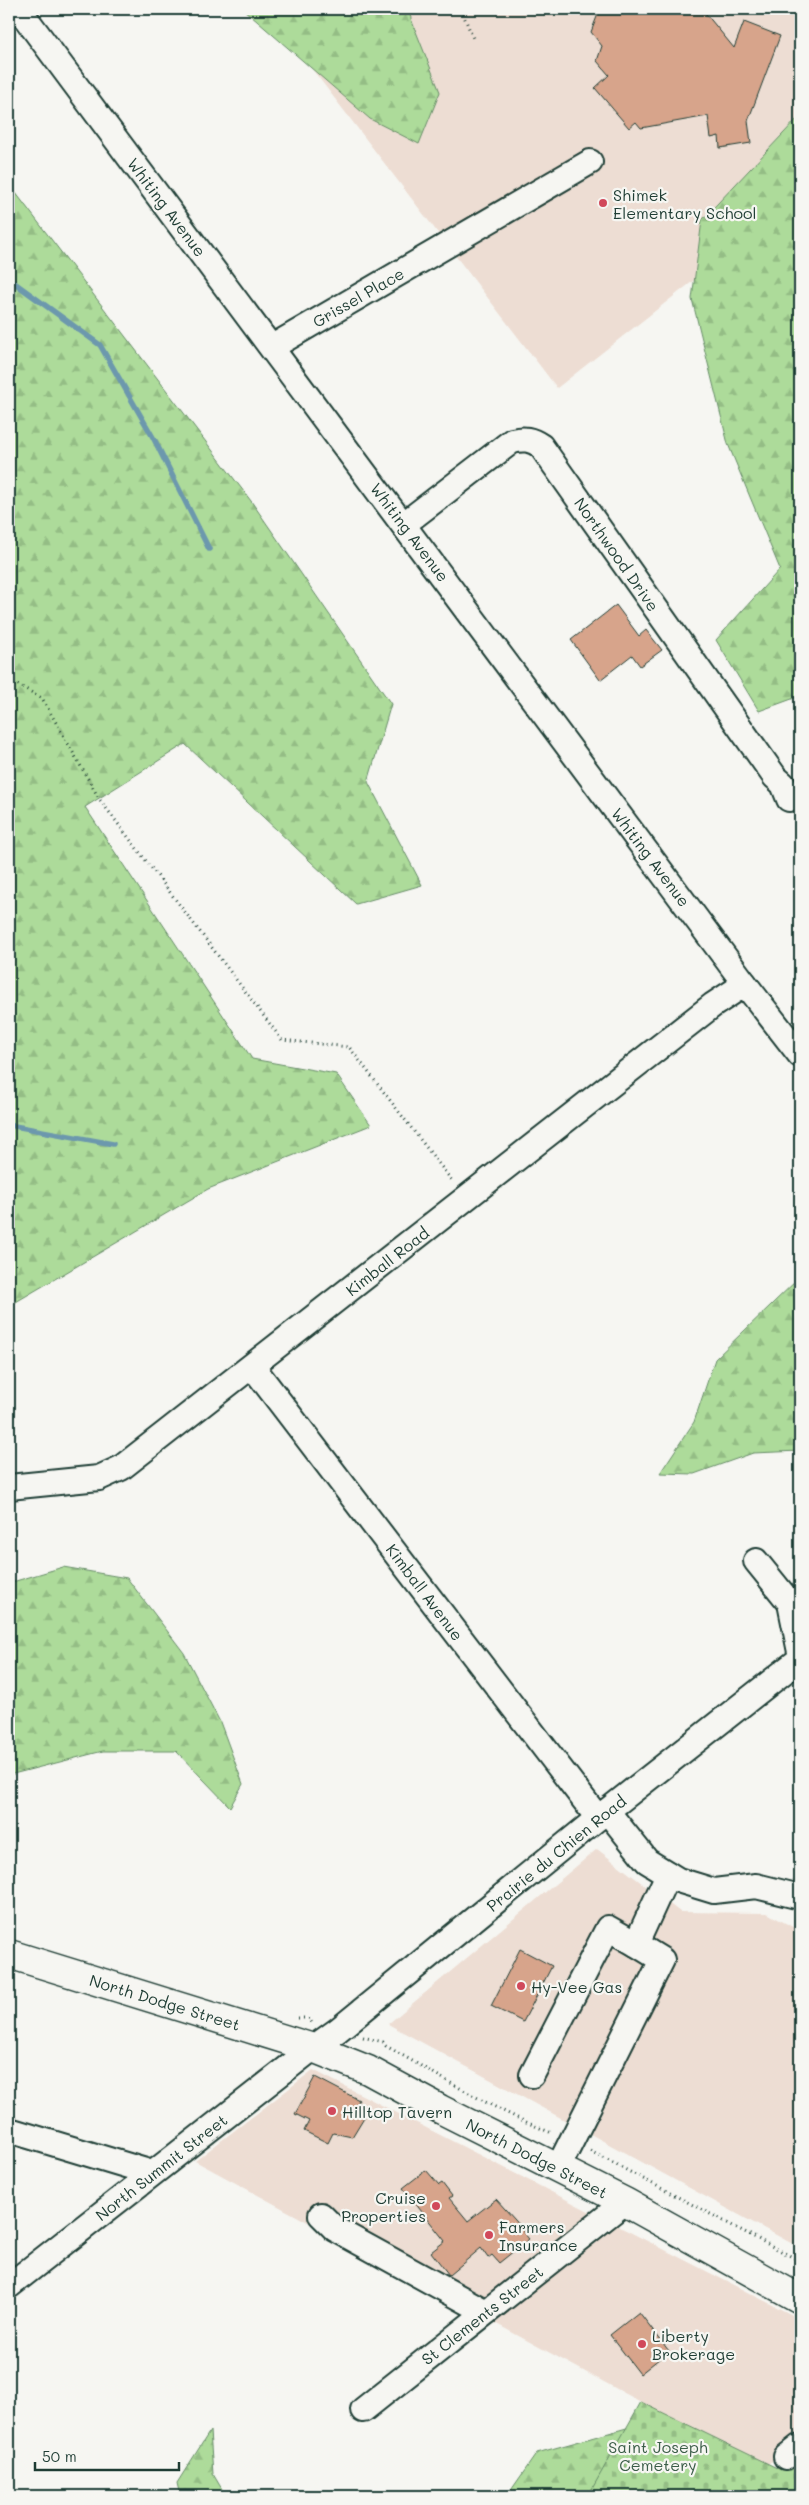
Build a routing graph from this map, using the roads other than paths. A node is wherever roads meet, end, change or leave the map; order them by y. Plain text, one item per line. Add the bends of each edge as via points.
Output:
1 (19, 9) edge
2 (590, 162) dead end
3 (272, 348) junction
4 (404, 524) junction
5 (789, 799) dead end
6 (745, 984) junction
7 (800, 1055) edge
8 (253, 1367) junction
9 (9, 1488) edge
10 (756, 1561) dead end
11 (800, 1652) edge
12 (800, 1658) edge
13 (602, 1815) junction
14 (668, 1874) junction
15 (800, 1897) edge
16 (636, 1944) junction
17 (9, 1954) edge
18 (313, 2048) junction
19 (532, 2074) dead end
20 (9, 2130) edge
21 (558, 2168) junction
22 (152, 2174) junction
23 (625, 2202) junction
24 (321, 2215) dead end
25 (9, 2286) edge
26 (800, 2299) edge
27 (486, 2312) junction
28 (363, 2410) dead end

1 - 3 street, Whiting Avenue
2 - 3 street, Grissel Place
3 - 4 street, Whiting Avenue
4 - 5 street, Northwood Drive via 512,441 522,438 541,446 783,784
4 - 6 street, Whiting Avenue
6 - 7 street, Whiting Avenue
6 - 8 street, Kimball Road via 713,1005
8 - 9 street, Kimball Road via 106,1477
8 - 13 street, Kimball Avenue
10 - 11 street via 790,1603
12 - 13 street, Prairie du Chien Road
13 - 14 street via 647,1861
13 - 18 street, Prairie du Chien Road
14 - 15 street via 714,1891 756,1886
14 - 16 street
16 - 19 street via 608,1928
16 - 21 street via 662,1960
17 - 18 main road, North Dodge Street
18 - 21 main road, North Dodge Street via 368,2070
18 - 22 street, North Summit Street
20 - 22 street
21 - 23 main road, North Dodge Street
22 - 25 street, North Summit Street
23 - 26 main road, North Dodge Street
23 - 27 street, St Clements Street
24 - 27 street via 334,2229
27 - 28 street, St Clements Street

